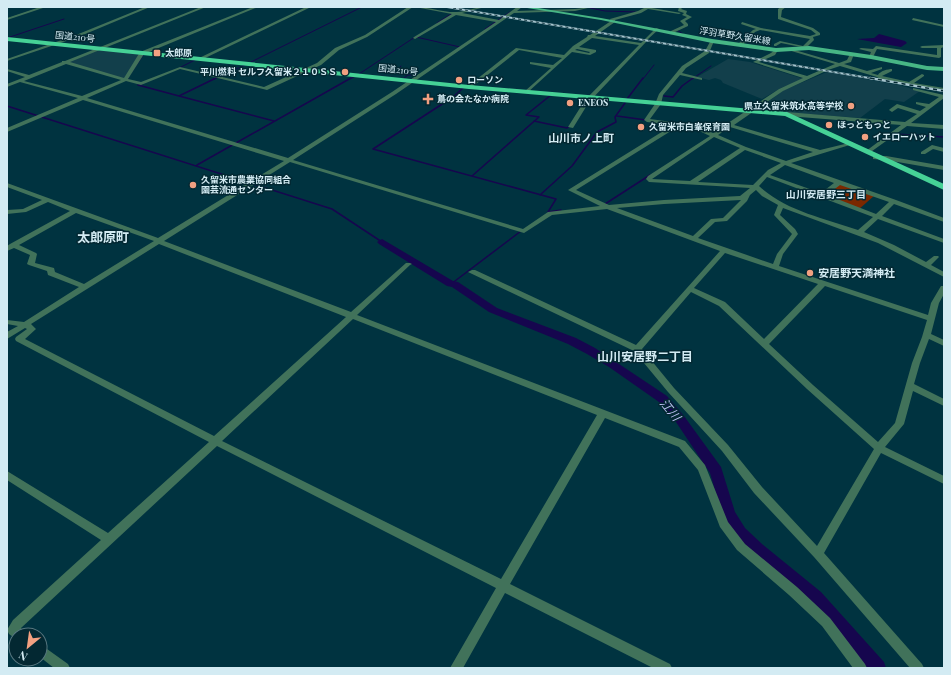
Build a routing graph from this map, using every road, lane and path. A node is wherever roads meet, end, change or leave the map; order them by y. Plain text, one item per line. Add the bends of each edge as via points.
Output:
1 (44, 7) edge
2 (148, 7) edge
3 (204, 7) edge
4 (256, 7) edge
5 (309, 7) edge
6 (411, 7) edge
7 (417, 7) edge
8 (483, 7) edge
9 (520, 7) edge
10 (524, 7) edge
11 (590, 7) edge
12 (648, 7) edge
13 (681, 7) edge
14 (784, 7) edge
15 (545, 11) junction
16 (513, 12) junction
17 (679, 13) dead end
18 (455, 14) junction
19 (7, 19) edge
20 (913, 19) dead end
21 (500, 21) junction
22 (612, 21) junction
23 (790, 22) junction
24 (742, 23) dead end
25 (944, 26) edge
26 (657, 29) junction
27 (760, 29) junction
28 (672, 32) junction
29 (774, 32) junction
30 (589, 36) junction
31 (810, 37) junction
32 (415, 38) dead end
33 (7, 39) edge
34 (712, 41) junction
35 (644, 42) junction
36 (53, 44) junction
37 (741, 44) junction
38 (941, 46) edge
39 (776, 47) junction
40 (922, 47) dead end
41 (804, 48) junction
42 (100, 49) junction
43 (790, 49) junction
44 (861, 49) dead end
45 (142, 53) junction
46 (873, 53) junction
47 (852, 54) junction
48 (891, 55) dead end
49 (942, 55) edge
50 (565, 57) junction
51 (199, 59) junction
52 (7, 60) edge
53 (64, 62) junction
54 (532, 63) dead end
55 (842, 65) junction
56 (554, 67) junction
57 (880, 68) dead end
58 (944, 69) edge
59 (7, 70) edge
60 (307, 70) junction
61 (890, 70) dead end
62 (866, 73) junction
63 (680, 74) junction
64 (922, 75) dead end
65 (30, 78) junction
66 (808, 78) junction
67 (879, 78) junction
68 (700, 79) dead end
69 (125, 80) junction
70 (20, 81) junction
71 (414, 81) junction
72 (907, 84) junction
73 (7, 86) edge
74 (469, 87) junction
75 (944, 89) edge
76 (527, 92) junction
77 (593, 97) junction
78 (929, 97) dead end
79 (82, 98) junction
80 (942, 98) edge
81 (659, 103) junction
82 (918, 103) dead end
83 (930, 106) junction
84 (751, 110) junction
85 (892, 110) dead end
86 (920, 113) junction
87 (787, 114) junction
88 (678, 124) junction
89 (907, 124) junction
90 (729, 125) junction
91 (571, 127) dead end
92 (944, 127) edge
93 (7, 130) edge
94 (714, 136) junction
95 (850, 144) junction
96 (744, 148) junction
97 (944, 150) edge
98 (819, 152) junction
99 (868, 152) junction
100 (923, 153) dead end
101 (880, 159) junction
102 (288, 160) junction
103 (787, 163) junction
104 (906, 166) junction
105 (944, 169) edge
106 (766, 175) junction
107 (839, 182) junction
108 (692, 183) junction
109 (7, 185) edge
110 (756, 187) junction
111 (944, 187) edge
112 (944, 191) edge
113 (747, 195) junction
114 (822, 196) junction
115 (47, 200) junction
116 (894, 201) junction
117 (781, 205) junction
118 (606, 207) junction
119 (76, 210) junction
120 (7, 212) edge
121 (877, 217) junction
122 (944, 220) edge
123 (859, 233) junction
124 (694, 239) junction
125 (159, 241) junction
126 (944, 241) edge
127 (10, 247) edge
128 (724, 250) junction
129 (936, 257) dead end
130 (408, 264) dead end
131 (926, 265) junction
132 (775, 267) junction
133 (472, 272) dead end
134 (944, 275) edge
135 (823, 282) junction
136 (86, 287) junction
137 (944, 288) edge
138 (690, 289) junction
139 (351, 315) junction
140 (930, 318) junction
141 (7, 322) edge
142 (26, 325) junction
143 (926, 335) junction
144 (7, 336) edge
145 (944, 343) edge
146 (764, 344) junction
147 (637, 349) junction
148 (910, 386) junction
149 (944, 403) edge
150 (603, 413) junction
151 (215, 441) junction
152 (879, 448) junction
153 (7, 476) edge
154 (944, 480) edge
155 (109, 539) junction
156 (818, 554) junction
157 (503, 586) junction
158 (15, 627) edge
159 (48, 656) edge
160 (64, 668) edge
161 (456, 668) edge
162 (666, 668) edge
163 (861, 668) edge
164 (918, 668) edge

1 - 19 street
2 - 36 street
3 - 42 street
4 - 45 street
5 - 51 street
6 - 60 street via 366,36 346,44 326,60
7 - 18 street
8 - 18 street
9 - 16 street
10 - 15 main road, 浮羽草野久留米線
11 - 15 street
12 - 17 street
12 - 22 street via 636,14 621,16
13 - 28 street via 679,10 686,12 684,15 690,17 682,21 687,25
14 - 23 street via 780,9 779,18
15 - 16 street
15 - 22 main road, 浮羽草野久留米線
16 - 21 street
18 - 21 street
18 - 32 street
20 - 25 street
21 - 71 street
22 - 26 main road, 浮羽草野久留米線
22 - 30 street
23 - 29 street
23 - 31 street via 819,34
24 - 27 street
26 - 28 main road, 浮羽草野久留米線
26 - 35 street
27 - 29 street
27 - 37 street via 754,31
28 - 34 main road, 浮羽草野久留米線
29 - 31 street
30 - 35 street
30 - 50 street
31 - 41 street via 813,39
33 - 36 highway, 国道210号
34 - 37 main road, 浮羽草野久留米線
34 - 63 street via 707,52 684,67
35 - 77 street
36 - 42 highway, 国道210号
36 - 52 street
37 - 39 main road, 浮羽草野久留米線
38 - 40 street
38 - 49 street
39 - 41 street via 780,42
39 - 43 main road, 浮羽草野久留米線
39 - 66 street via 773,54 755,62
41 - 43 main road, 浮羽草野久留米線
41 - 47 main road, 浮羽草野久留米線
42 - 45 highway, 国道210号
42 - 53 street
43 - 55 street
44 - 46 street
45 - 51 highway, 国道210号
45 - 69 street
46 - 47 main road, 浮羽草野久留米線
46 - 48 street
46 - 49 street via 876,47 904,49 940,57
46 - 58 main road, 浮羽草野久留米線 via 926,68
47 - 55 street via 849,61
50 - 56 street
50 - 74 street via 518,50
51 - 60 highway, 国道210号
53 - 65 street
53 - 69 street
54 - 56 street
55 - 62 street
55 - 66 street
56 - 76 street
57 - 62 street
59 - 65 street
60 - 69 street via 265,89 180,68 141,84
60 - 71 highway, 国道210号
61 - 67 street via 881,74
62 - 67 street
63 - 68 street
63 - 81 street via 661,96
64 - 72 street
65 - 70 street
66 - 84 street via 780,90
67 - 72 street
69 - 79 street
70 - 73 street
70 - 79 street
71 - 74 highway, 国道210号
71 - 102 street
72 - 75 street
72 - 80 street
74 - 76 highway, 国道210号
76 - 77 highway, 国道210号
77 - 81 highway, 国道210号
77 - 91 street via 587,101
78 - 80 street
79 - 93 street
79 - 102 street
80 - 83 street
81 - 84 highway, 国道210号
81 - 88 street via 647,120
82 - 83 street
83 - 86 street
84 - 87 highway, 国道210号
84 - 90 street
85 - 86 street via 897,106
86 - 89 street
87 - 89 street
87 - 95 highway
88 - 94 street via 694,127
88 - 118 street via 571,190
89 - 92 street
89 - 99 street
90 - 94 street
90 - 98 street
94 - 96 street
94 - 108 street via 649,179
95 - 98 street
95 - 99 highway
95 - 101 highway
96 - 103 street
96 - 108 street
97 - 100 street via 932,147
98 - 103 street
99 - 101 highway
101 - 104 highway
101 - 105 street
101 - 112 highway
102 - 118 street via 524,231 550,213
102 - 125 street
103 - 106 street
103 - 107 street
104 - 105 street
104 - 111 highway
106 - 110 street
106 - 114 street
107 - 114 street
107 - 116 street
108 - 110 street
109 - 115 street
110 - 113 street
110 - 117 street
113 - 118 street via 741,198
113 - 124 street via 725,220 713,220
114 - 121 street
115 - 119 street
115 - 120 street via 24,211
116 - 121 street
116 - 122 street
117 - 123 street
117 - 132 street via 777,215 794,230 795,234 780,254
118 - 124 street
119 - 125 street
119 - 127 street
121 - 123 street
121 - 126 street
123 - 131 street
124 - 128 street
125 - 136 street
125 - 139 street
127 - 136 street via 34,254 32,264 45,267 51,270 51,273
128 - 132 street
128 - 138 street
129 - 131 street
130 - 139 street
131 - 134 street
132 - 135 street
133 - 147 street
135 - 140 street
135 - 146 street
136 - 142 street
137 - 140 street
138 - 146 street via 722,304
138 - 147 street
139 - 150 street
139 - 151 street
140 - 143 street
141 - 142 street
142 - 144 street
142 - 151 street via 32,329 19,339
143 - 145 street
143 - 148 street
146 - 152 street
147 - 156 street via 725,448 758,490
148 - 149 street
148 - 152 street via 899,424
150 - 157 street
150 - 163 street via 682,444 702,468 724,524 741,547 794,591 826,622
151 - 155 street
151 - 157 street
152 - 154 street
152 - 156 street
153 - 155 street
155 - 158 street
156 - 164 street
157 - 161 street
157 - 162 street
159 - 160 street

